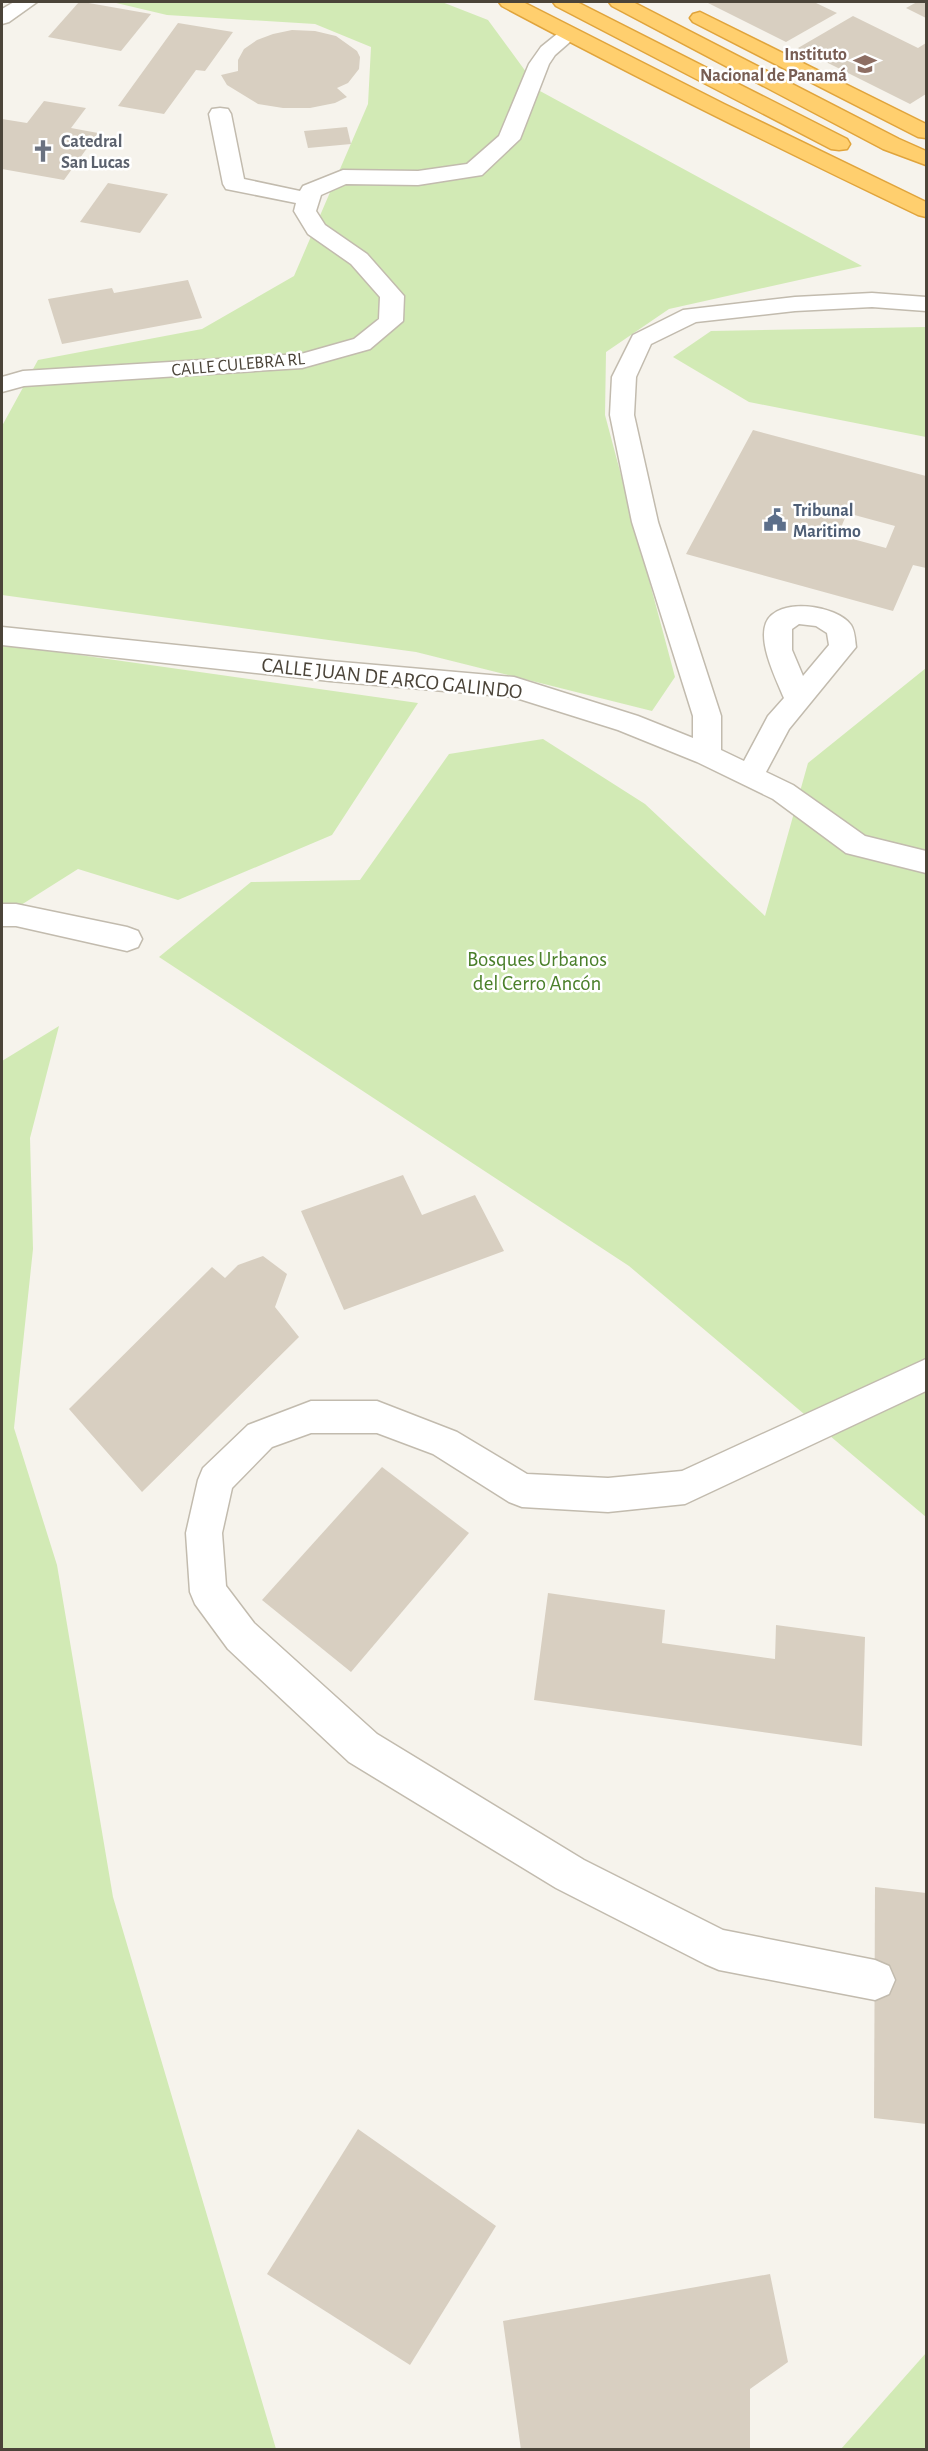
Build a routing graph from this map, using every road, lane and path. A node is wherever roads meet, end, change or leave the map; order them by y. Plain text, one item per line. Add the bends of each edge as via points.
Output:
1 (27, 2) edge
2 (509, 2) edge
3 (564, 2) edge
4 (619, 2) edge
5 (687, 12) dead end
6 (2, 18) edge
7 (569, 34) junction
8 (220, 114) dead end
9 (927, 132) edge
10 (858, 153) dead end
11 (927, 159) edge
12 (308, 200) junction
13 (927, 210) edge
14 (927, 304) edge
15 (2, 386) edge
16 (2, 636) edge
17 (798, 700) dead end
18 (707, 755) junction
19 (750, 776) junction
20 (927, 862) edge
21 (2, 915) edge
22 (128, 939) dead end
23 (927, 1375) edge
24 (875, 1980) dead end

1 - 6 street
2 - 7 highway
3 - 10 highway
4 - 11 highway
5 - 9 highway
7 - 12 street via 539,64 509,139 474,170 418,178 343,177 311,191
7 - 13 highway
8 - 12 street via 234,184
12 - 15 street, CALLE CULEBRA RL via 305,211 316,229 359,259 392,296 391,321 362,344 302,361 23,379
14 - 18 street via 872,300 691,315 641,340 624,377 622,415 645,522 707,716
16 - 18 street, CALLE JUAN DE ARCO GALINDO via 514,687 628,723
17 - 19 street via 778,723
18 - 19 street, CALLE JUAN DE ARCO GALINDO
19 - 20 street, CALLE JUAN DE ARCO GALINDO via 783,792 856,845
21 - 22 street
23 - 24 street via 685,1487 608,1495 522,1490 445,1443 377,1417 311,1417 260,1436 216,1480 204,1533 208,1592 241,1636 363,1748 570,1874 719,1950

